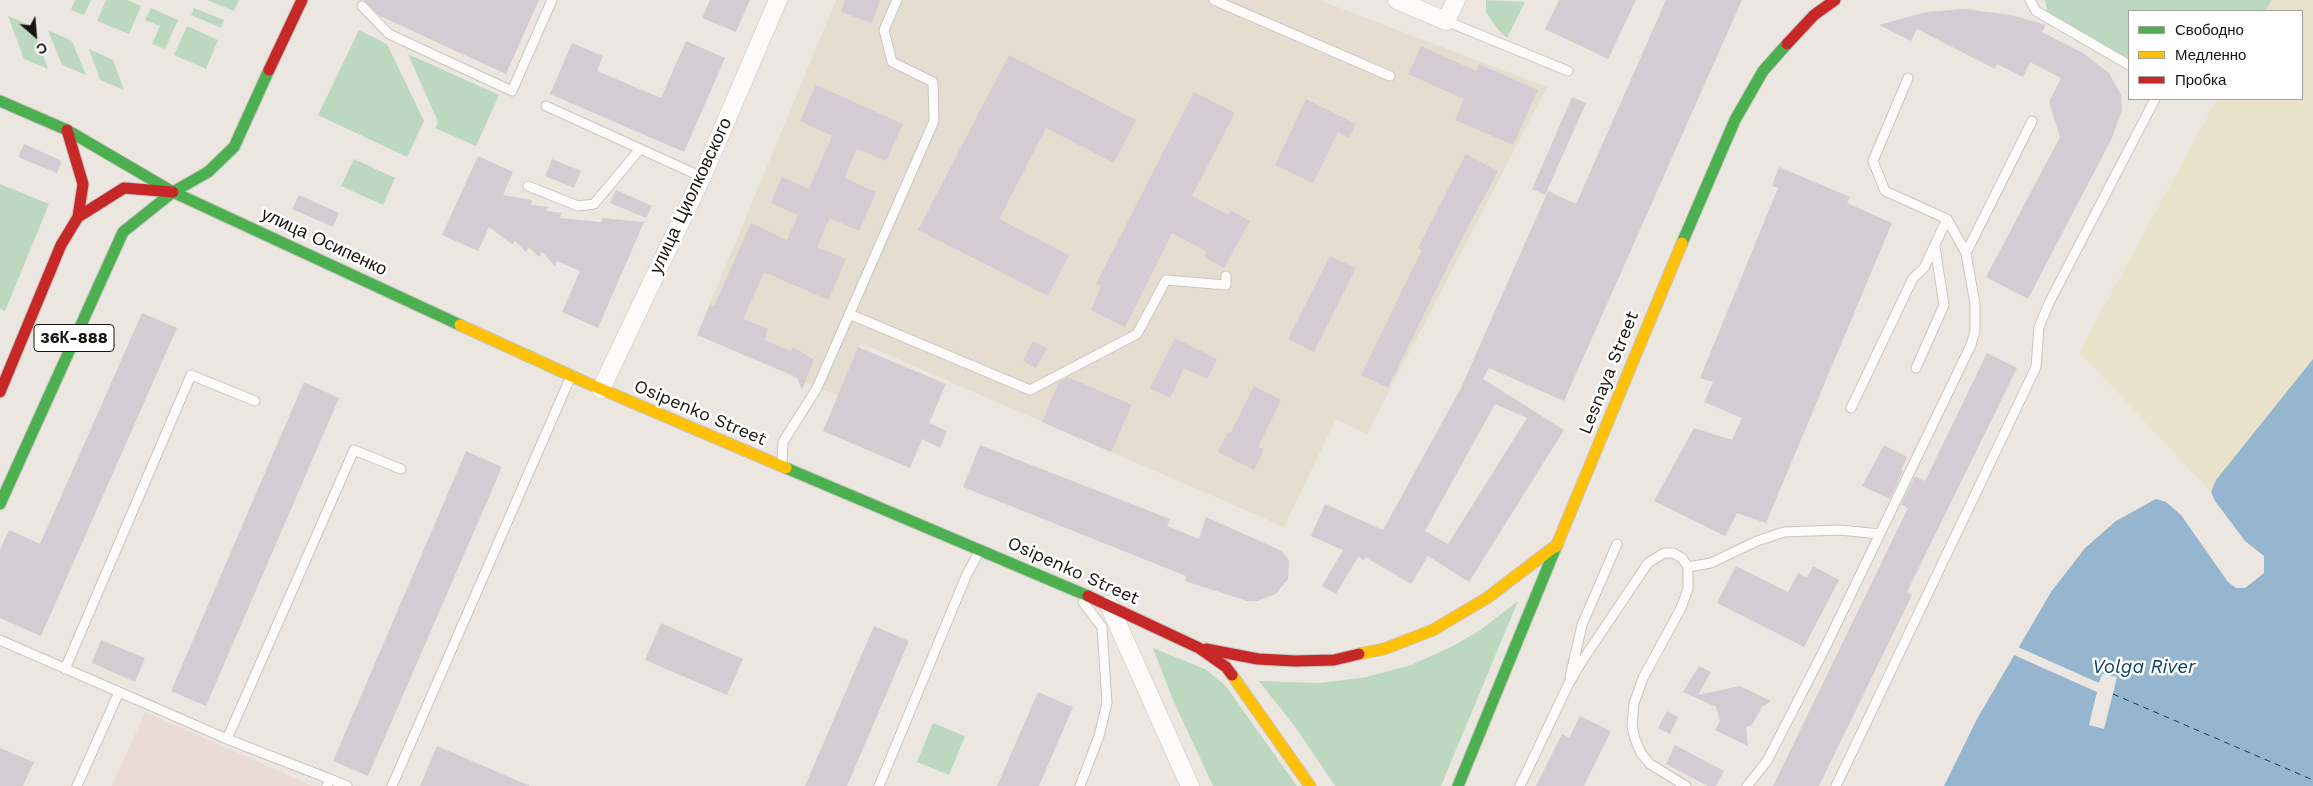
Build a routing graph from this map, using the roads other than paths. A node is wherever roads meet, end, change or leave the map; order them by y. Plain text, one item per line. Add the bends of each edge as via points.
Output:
1 (302, 0) edge
2 (552, 0) edge
3 (778, 0) edge
4 (897, 0) edge
5 (1214, 0) edge
6 (1397, 0) edge
7 (1456, 0) edge
8 (1835, 0) edge
9 (2030, 0) edge
10 (362, 6) dead end
11 (1446, 21) junction
12 (2128, 64) edge
13 (1568, 72) dead end
14 (1390, 76) dead end
15 (1908, 78) dead end
16 (2154, 100) edge
17 (0, 102) edge
18 (546, 106) dead end
19 (2032, 121) dead end
20 (67, 130) junction
21 (640, 149) junction
22 (702, 177) junction
23 (528, 186) dead end
24 (173, 192) junction
25 (78, 217) junction
26 (1947, 219) junction
27 (1935, 247) junction
28 (1966, 253) junction
29 (1226, 276) dead end
30 (849, 314) junction
31 (1916, 368) dead end
32 (571, 376) junction
33 (601, 389) junction
34 (0, 392) edge
35 (255, 401) dead end
36 (1851, 408) dead end
37 (782, 466) junction
38 (401, 469) dead end
39 (0, 504) edge
40 (1880, 534) junction
41 (1558, 544) junction
42 (1617, 544) dead end
43 (980, 550) junction
44 (1688, 567) junction
45 (1074, 590) junction
46 (1109, 605) junction
47 (0, 640) edge
48 (1199, 648) junction
49 (65, 669) junction
50 (1568, 685) junction
51 (119, 692) junction
52 (227, 739) junction
53 (329, 782) edge
54 (77, 786) edge
55 (347, 786) edge
56 (392, 786) edge
57 (879, 786) edge
58 (1080, 786) edge
59 (1190, 786) edge
60 (1310, 786) edge
61 (1458, 786) edge
62 (1520, 786) edge
63 (1686, 786) edge
64 (1747, 786) edge
65 (1836, 786) edge

1 - 24 main road, 36К-888 via 234,147 208,172
2 - 10 lane via 512,91 390,34
3 - 22 street, улица Циолковского
4 - 30 lane via 884,30 892,62 933,82 934,121
5 - 14 lane
6 - 11 street
7 - 11 street
8 - 41 main road, Lesnaya Street via 1814,15 1763,71 1735,120
9 - 12 lane via 2036,11
11 - 13 lane
15 - 26 lane via 1873,161 1885,191
16 - 65 lane via 2049,303 2039,327 2036,367
17 - 20 main road
18 - 21 lane
19 - 28 lane
20 - 24 main road, улица Осипенко
20 - 25 main road via 83,184
21 - 22 lane
21 - 23 lane via 594,204 578,206
22 - 33 street, улица Циолковского
24 - 25 main road, 36К-888 via 124,188
24 - 32 main road, улица Осипенко
24 - 39 main road, 36К-888 via 123,232
25 - 34 main road, 36К-888 via 61,245
26 - 27 lane
26 - 28 lane
27 - 31 lane via 1944,306
27 - 36 lane via 1924,268 1913,278
28 - 40 lane via 1975,304 1973,338
29 - 30 lane via 1226,285 1166,280 1137,334 1030,390
30 - 37 lane via 817,388 783,442
32 - 33 main road, Osipenko Street
32 - 56 lane
33 - 37 main road, Osipenko Street
35 - 49 lane via 191,375
37 - 43 main road, Osipenko Street
38 - 52 lane via 354,450
40 - 44 lane via 1839,530 1784,532 1757,540 1711,563
40 - 64 lane via 1767,761
41 - 48 main road, Osipenko Street via 1487,598 1433,630 1384,649 1334,660 1295,661 1258,659
41 - 61 main road, Lesnaya Street
42 - 50 lane via 1582,625
43 - 45 main road, Osipenko Street
43 - 57 lane via 967,574
44 - 50 lane via 1673,553 1664,553 1648,563
44 - 63 lane via 1688,590 1643,678 1634,703 1632,726 1641,753 1650,764
45 - 46 main road, Osipenko Street
45 - 58 lane via 1102,627 1107,703 1099,736
46 - 48 main road, Osipenko Street
46 - 59 street
47 - 49 lane
48 - 60 main road via 1226,667
49 - 51 lane
50 - 62 lane
51 - 52 lane
51 - 54 lane
52 - 53 lane
53 - 55 lane

